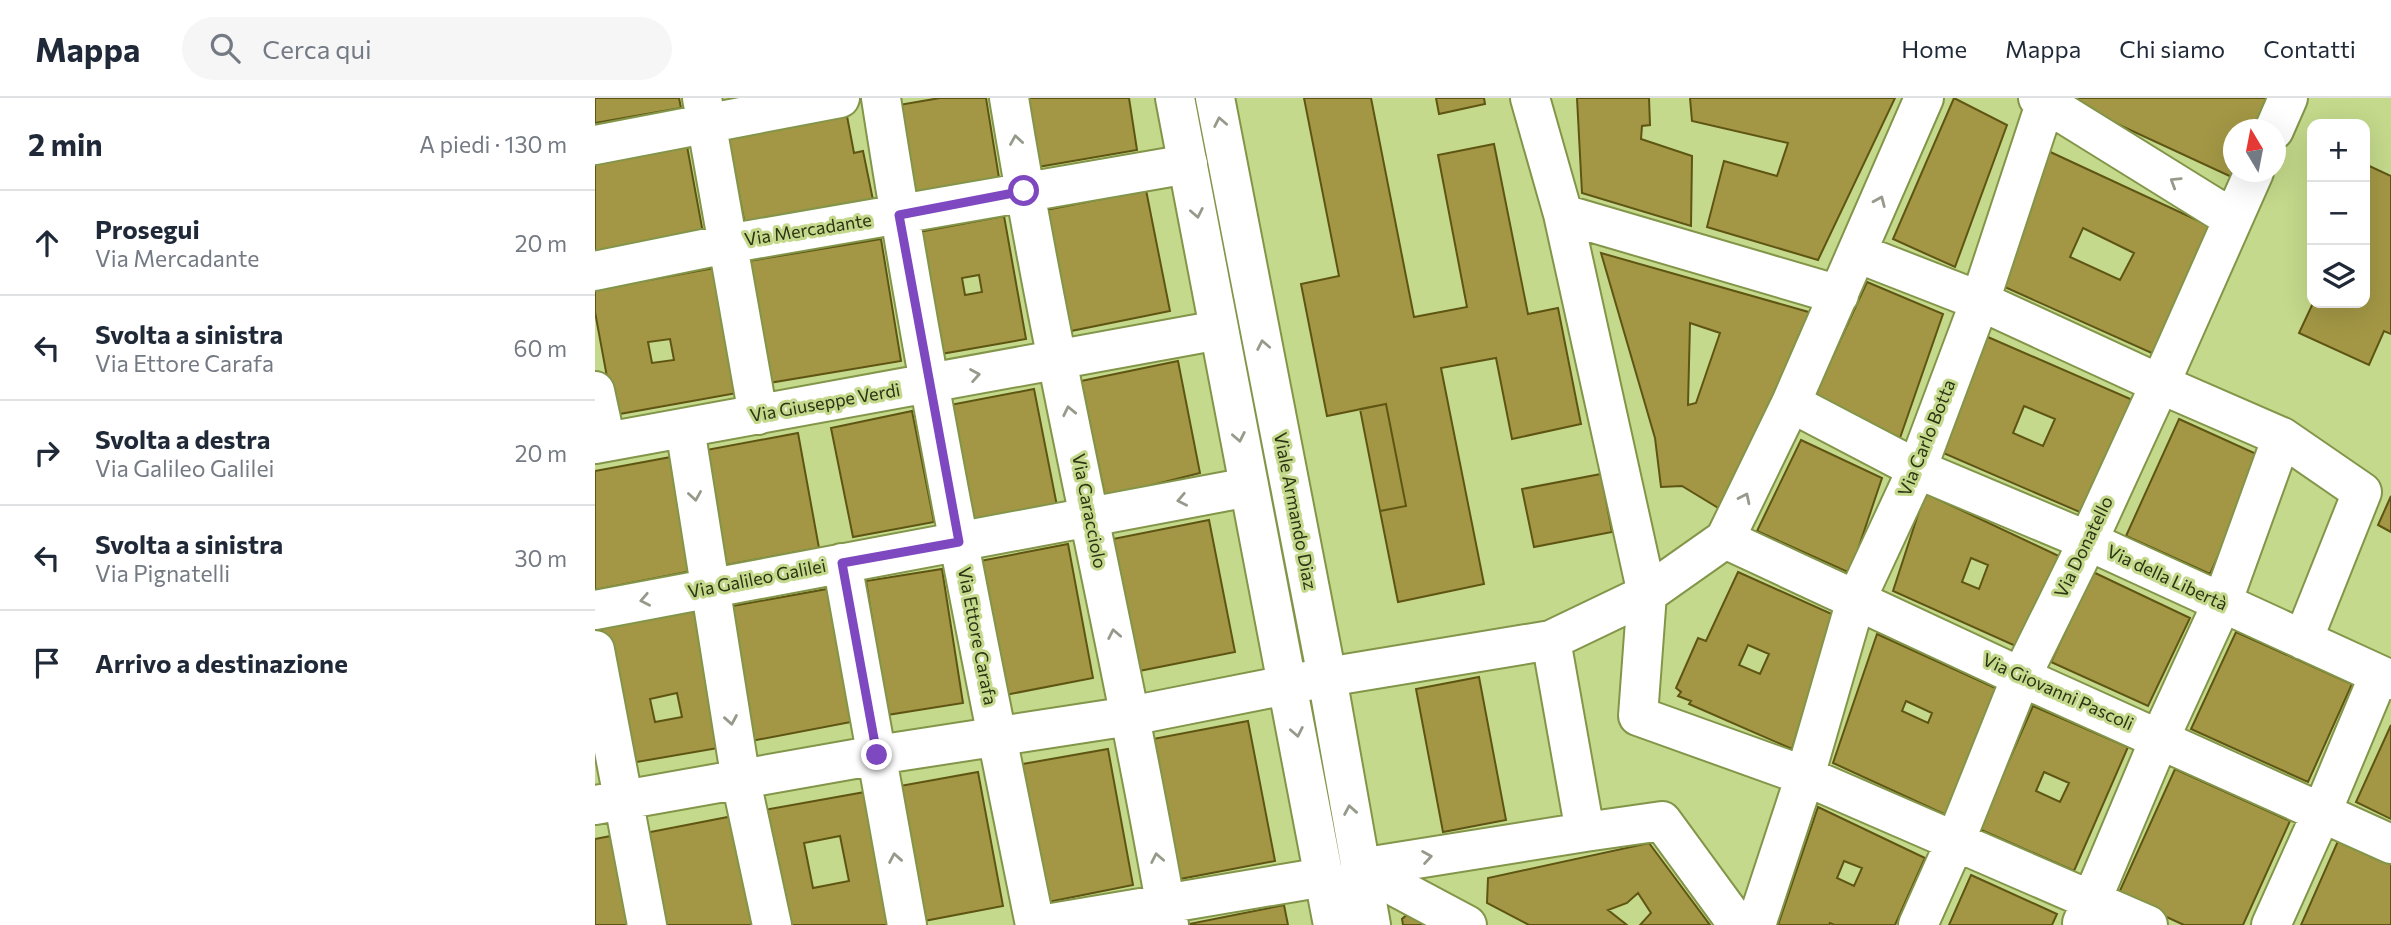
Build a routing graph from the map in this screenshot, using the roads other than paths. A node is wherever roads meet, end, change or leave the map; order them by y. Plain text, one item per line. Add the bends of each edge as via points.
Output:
1 (840, 98) edge
2 (881, 98) edge
3 (1009, 98) edge
4 (1175, 98) edge
5 (1216, 98) edge
6 (1529, 98) edge
7 (1924, 98) edge
8 (2288, 98) edge
9 (2043, 99) edge
10 (704, 111) edge
11 (2279, 119) edge
12 (595, 145) edge
13 (1188, 164) junction
14 (2250, 182) edge
15 (1024, 191) junction
16 (1563, 214) junction
17 (899, 215) junction
18 (2233, 219) junction
19 (727, 244) junction
20 (1857, 253) junction
21 (595, 271) edge
22 (1839, 295) junction
23 (1980, 300) junction
24 (1219, 330) junction
25 (1058, 360) junction
26 (930, 383) junction
27 (2160, 384) junction
28 (595, 391) edge
29 (1791, 403) junction
30 (758, 415) junction
31 (685, 428) junction
32 (2282, 437) junction
33 (600, 443) edge
34 (1917, 469) junction
35 (1249, 487) junction
36 (1091, 518) junction
37 (1725, 539) junction
38 (2088, 541) junction
39 (959, 542) junction
40 (842, 563) junction
41 (709, 588) junction
42 (1647, 594) junction
43 (1856, 600) junction
44 (2222, 603) junction
45 (595, 610) edge
46 (1551, 640) junction
47 (2303, 640) junction
48 (595, 650) edge
49 (1327, 677) junction
50 (2021, 677) junction
51 (2385, 678) edge
52 (1288, 685) junction
53 (1130, 716) junction
54 (996, 737) junction
55 (2160, 738) junction
56 (877, 755) junction
57 (1805, 776) junction
58 (741, 781) junction
59 (610, 802) edge
60 (2321, 814) junction
61 (1585, 832) junction
62 (1955, 842) junction
63 (2391, 844) edge
64 (1360, 868) junction
65 (1324, 877) junction
66 (2086, 913) edge
67 (1167, 915) edge
68 (646, 925) edge
69 (772, 925) edge
70 (907, 925) edge
71 (1037, 925) edge
72 (1333, 925) edge
73 (1371, 925) edge
74 (1467, 925) edge
75 (1738, 925) edge
76 (1756, 925) edge
77 (1918, 925) edge
78 (2148, 925) edge
79 (2271, 925) edge

1 - 10 street
2 - 17 street, Via Ettore Carafa
15 -> 3 street, Via Caracciolo
4 - 13 street
49 -> 5 street, Viale Armando Diaz
6 - 16 street
20 -> 7 street
8 - 11 street
18 -> 9 street
9 - 23 street, Via Carlo Botta
10 - 12 street
10 - 19 street
13 - 15 street, Via Mercadante
13 -> 24 street
14 - 18 street, Via Donatello
15 - 17 street, Via Mercadante
15 - 25 street, Via Caracciolo
16 - 22 street
16 - 42 street
17 - 19 street, Via Mercadante
17 - 26 street, Via Ettore Carafa
18 - 27 street, Via Donatello
19 - 21 street, Via Mercadante
19 - 30 street
20 - 22 street
20 - 23 street
22 - 29 street
23 - 27 street
23 - 34 street, Via Carlo Botta
24 - 25 street, Via Giuseppe Verdi
24 -> 35 street
26 -> 25 street, Via Giuseppe Verdi
36 -> 25 street, Via Caracciolo
26 - 30 street, Via Giuseppe Verdi
26 - 39 street, Via Ettore Carafa
27 - 32 street
27 - 38 street, Via Donatello
28 - 33 street
29 - 34 street, Via della Libertà
37 -> 29 street
30 - 31 street, Via Giuseppe Verdi
31 - 33 street, Via Giuseppe Verdi
31 -> 41 street
32 - 44 street
32 - 47 street via 2362,492
34 - 38 street, Via della Libertà
34 - 43 street, Via Carlo Botta
35 -> 36 street, Via Galileo Galilei
35 - 52 street
36 - 39 street, Via Galileo Galilei
53 -> 36 street, Via Caracciolo
37 - 42 street
37 - 43 street, Via Giovanni Pascoli
38 - 44 street, Via della Libertà
38 - 50 street, Via Donatello
39 - 40 street, Via Galileo Galilei
39 - 54 street, Via Ettore Carafa
40 - 41 street, Via Galileo Galilei
40 - 56 street
41 -> 45 street, Via Galileo Galilei
41 -> 58 street
42 - 46 street
42 - 57 street via 1639,716
43 - 50 street, Via Giovanni Pascoli
43 - 57 street, Via Carlo Botta
44 - 47 street, Via della Libertà
44 - 55 street
46 - 49 street
46 - 61 street
47 - 51 street, Via della Libertà
48 - 59 street
49 - 52 street
64 -> 49 street, Viale Armando Diaz
50 - 55 street, Via Giovanni Pascoli
50 - 62 street, Via Donatello
51 - 60 street
52 - 53 street
52 -> 65 street
53 - 54 street
67 -> 53 street, Via Caracciolo
54 - 56 street
54 - 71 street, Via Ettore Carafa
55 - 60 street, Via Giovanni Pascoli
55 - 66 street
56 - 58 street
70 -> 56 street
57 - 62 street
57 - 76 street, Via Carlo Botta
58 - 59 street
58 - 69 street
59 - 68 street
60 - 63 street, Via Giovanni Pascoli
60 - 79 street
64 -> 61 street
61 - 75 street via 1662,821
62 - 66 street
62 - 77 street, Via Donatello
64 - 73 street, Viale Armando Diaz
64 - 74 street
65 - 67 street
65 - 72 street
66 - 78 street
67 - 71 street

